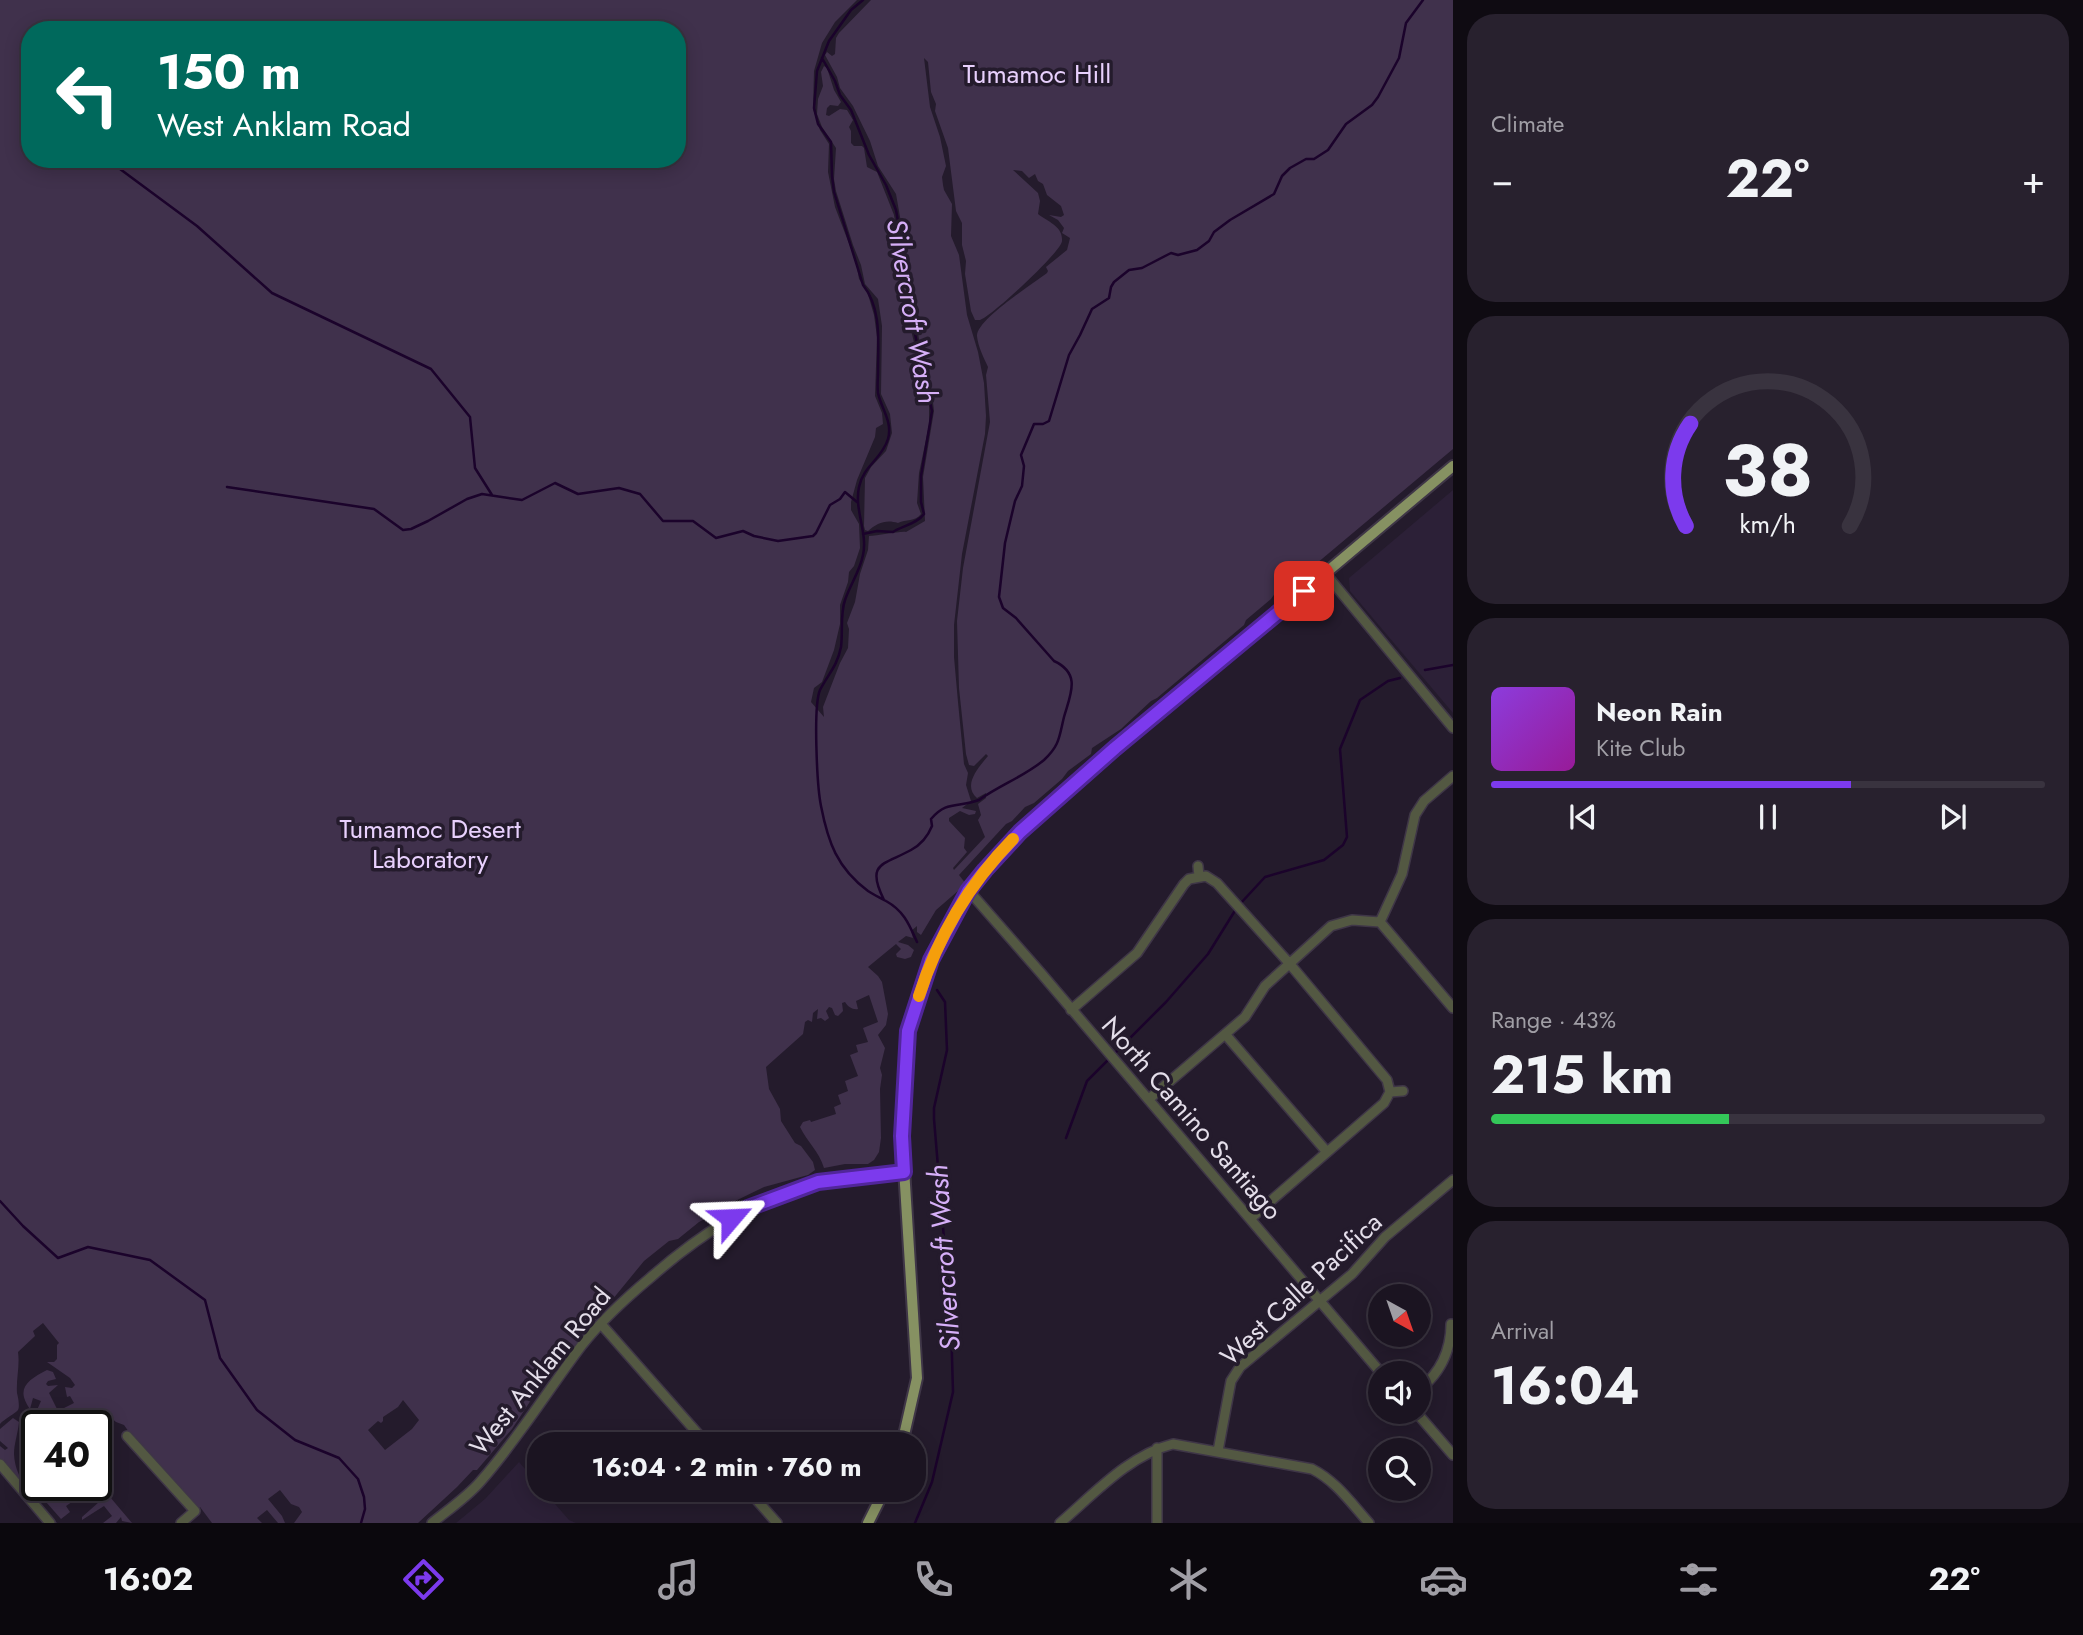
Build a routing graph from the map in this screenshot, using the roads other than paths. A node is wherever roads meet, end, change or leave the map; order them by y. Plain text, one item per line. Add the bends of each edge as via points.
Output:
1 (1453, 466) edge
2 (1325, 573) junction
3 (1453, 728) edge
4 (1453, 776) edge
5 (1198, 866) dead end
6 (1201, 876) junction
7 (968, 891) junction
8 (1380, 922) junction
9 (1289, 963) junction
10 (1453, 1007) edge
11 (1071, 1010) junction
12 (1225, 1034) junction
13 (1404, 1091) dead end
14 (1390, 1092) junction
15 (1149, 1099) junction
16 (1326, 1152) junction
17 (904, 1172) junction
18 (1453, 1180) edge
19 (1251, 1218) junction
20 (1320, 1300) junction
21 (601, 1324) junction
22 (1451, 1324) dead end
23 (1371, 1361) edge
24 (1431, 1379) edge
25 (1426, 1424) edge
26 (696, 1432) edge
27 (905, 1432) edge
28 (127, 1436) dead end
29 (1157, 1448) junction
30 (1218, 1451) junction
31 (1453, 1455) edge
32 (0, 1464) edge
33 (758, 1502) edge
34 (878, 1502) edge
35 (50, 1523) edge
36 (181, 1523) edge
37 (432, 1523) edge
38 (777, 1523) edge
39 (868, 1523) edge
40 (1060, 1523) edge
41 (1157, 1523) edge
42 (1369, 1523) edge

1 - 2 main road
2 - 3 street
2 - 7 main road via 1020,832
4 - 8 street via 1415,815 1402,874
5 - 6 street
6 - 9 street via 1217,883
6 - 11 street via 1184,884 1137,953
7 - 11 street, North Camino Santiago
7 - 17 main road via 931,960 908,1031
8 - 9 street via 1352,920 1331,926
8 - 10 street
9 - 12 street
9 - 14 street via 1387,1080
11 - 15 street, North Camino Santiago
12 - 15 street
12 - 16 street
13 - 14 street
14 - 16 street via 1384,1103
15 - 19 street, North Camino Santiago
16 - 19 street
17 - 21 street, West Anklam Road via 818,1182 748,1208 692,1242
17 - 27 main road via 917,1378
18 - 20 street, West Calle Pacifica
19 - 20 street, North Camino Santiago
20 - 23 street, North Camino Santiago
20 - 30 street, West Calle Pacifica via 1240,1367 1231,1381
21 - 26 street
21 - 37 street, West Anklam Road via 479,1484
22 - 24 street via 1451,1340
25 - 31 street
28 - 36 street via 195,1511
29 - 30 street via 1173,1444
29 - 40 street via 1133,1462
29 - 41 street
30 - 42 street via 1325,1475
32 - 35 street
33 - 38 street
34 - 39 main road

